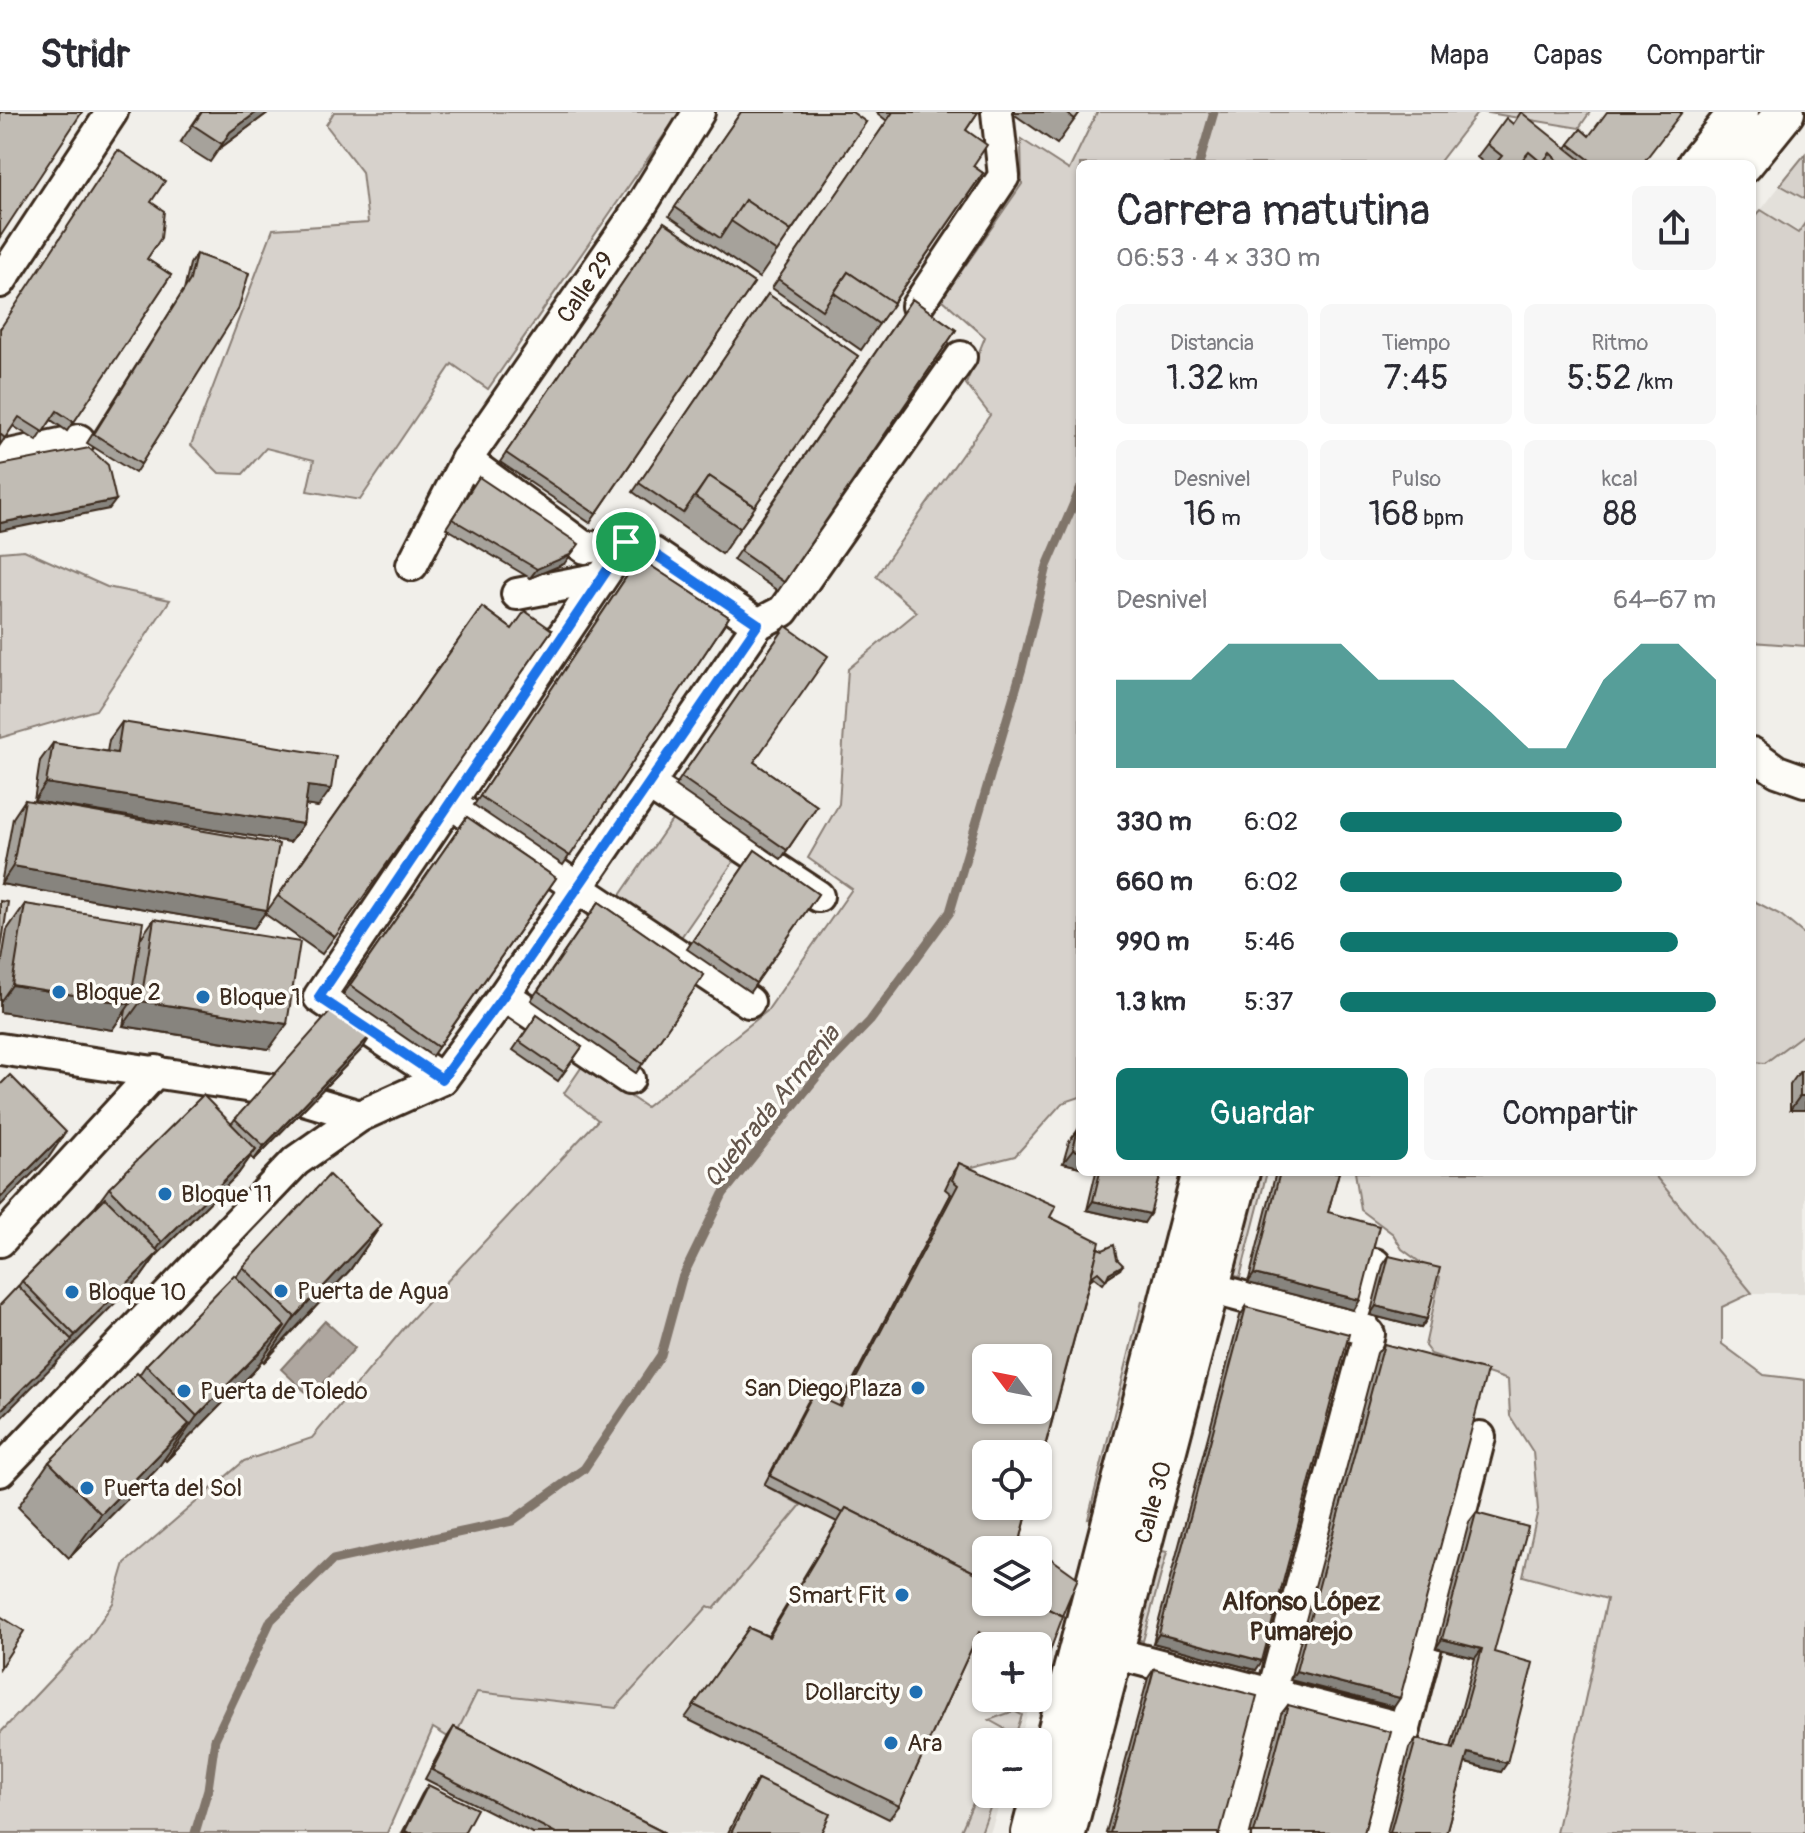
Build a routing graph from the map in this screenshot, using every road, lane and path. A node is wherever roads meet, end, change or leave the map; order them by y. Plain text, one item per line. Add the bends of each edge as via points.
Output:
1 (112, 112) edge
2 (699, 112) edge
3 (997, 112) edge
4 (1739, 112) edge
5 (1785, 112) edge
6 (1700, 160) edge
7 (1746, 160) edge
8 (0, 282) edge
9 (917, 306) edge
10 (961, 357) dead end
11 (79, 440) dead end
12 (0, 457) edge
13 (466, 460) junction
14 (626, 542) junction
15 (412, 565) dead end
16 (601, 578) junction
17 (517, 594) dead end
18 (758, 624) junction
19 (1756, 756) edge
20 (1805, 781) edge
21 (648, 784) junction
22 (452, 804) junction
23 (577, 889) junction
24 (818, 896) edge
25 (504, 995) junction
26 (749, 1002) dead end
27 (0, 1049) edge
28 (156, 1071) junction
29 (442, 1079) junction
30 (629, 1079) dead end
31 (360, 1116) junction
32 (1201, 1176) edge
33 (1239, 1176) edge
34 (0, 1241) edge
35 (1375, 1264) edge
36 (1210, 1288) junction
37 (1359, 1328) junction
38 (1480, 1437) dead end
39 (0, 1471) edge
40 (1114, 1653) junction
41 (1273, 1694) junction
42 (1405, 1729) junction
43 (1031, 1833) edge
44 (1066, 1833) edge
45 (1235, 1833) edge
46 (1378, 1833) edge

1 - 8 street
2 - 13 street, Calle 29 via 639,209
3 - 9 street via 1004,176
4 - 6 main road
5 - 7 main road
10 - 18 street via 783,611
11 - 12 street
13 - 14 street via 585,548
13 - 15 street, Calle 29
14 - 16 street
14 - 18 street via 653,553
16 - 17 street
16 - 22 street
18 - 21 street
19 - 20 street
21 - 23 street
21 - 24 street
22 - 23 street
22 - 29 street via 319,997
23 - 25 street
23 - 26 street
25 - 29 street
25 - 30 street
27 - 28 street
28 - 31 street via 273,1090
28 - 34 street
29 - 31 street
31 - 39 street via 296,1161
32 - 43 main road, Calle 30
33 - 36 main road, Calle 30
35 - 37 street
36 - 37 street
36 - 40 main road, Calle 30
37 - 41 street via 1369,1334 1368,1347
38 - 42 street
40 - 41 street
40 - 44 main road, Calle 30
41 - 42 street
41 - 45 street
42 - 46 street

